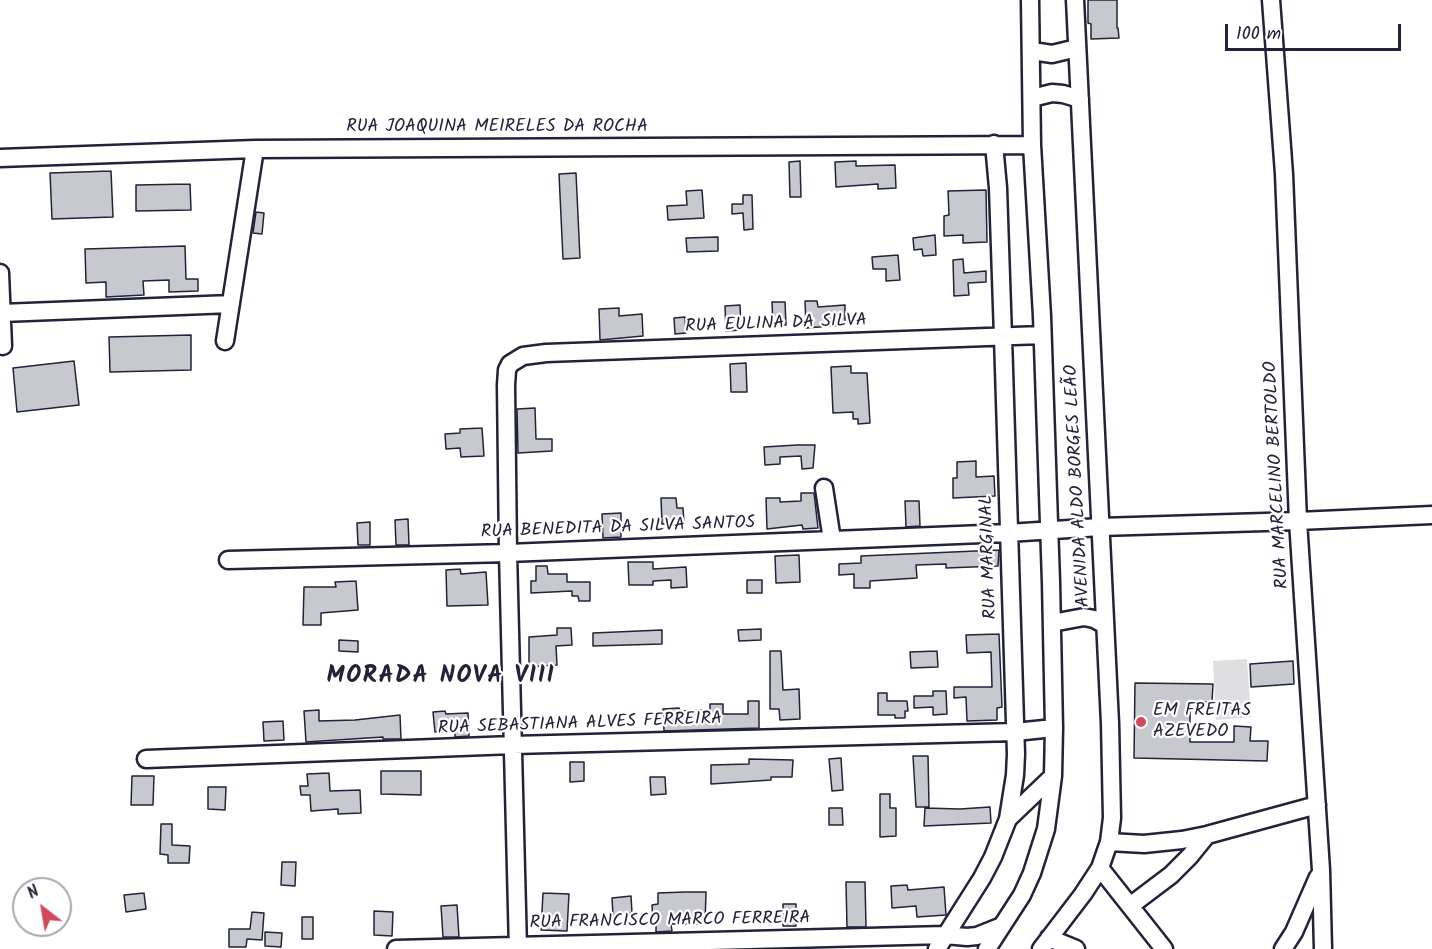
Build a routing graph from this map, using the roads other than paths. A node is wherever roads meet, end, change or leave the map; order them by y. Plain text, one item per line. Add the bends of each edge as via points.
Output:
1 (1030, 0) edge
2 (1076, 0) edge
3 (1271, 0) edge
4 (1077, 48) junction
5 (1032, 51) junction
6 (1032, 98) junction
7 (1080, 99) junction
8 (994, 144) junction
9 (1032, 145) junction
10 (255, 149) junction
11 (0, 158) edge
12 (0, 273) edge
13 (231, 304) junction
14 (2, 313) junction
15 (1042, 335) junction
16 (1003, 337) junction
17 (225, 341) dead end
18 (3, 345) dead end
19 (824, 488) dead end
20 (1432, 515) edge
21 (1298, 521) junction
22 (1101, 526) junction
23 (1049, 530) junction
24 (1008, 533) junction
25 (832, 540) junction
26 (508, 553) junction
27 (228, 560) dead end
28 (1052, 623) junction
29 (1105, 625) junction
30 (1054, 728) junction
31 (1015, 732) junction
32 (513, 745) junction
33 (146, 759) dead end
34 (1053, 776) junction
35 (1317, 805) junction
36 (1008, 819) junction
37 (1207, 835) junction
38 (1109, 842) junction
39 (1100, 868) junction
40 (1321, 870) junction
41 (1130, 906) junction
42 (1003, 925) junction
43 (941, 942) edge
44 (1045, 944) edge
45 (518, 947) edge
46 (396, 949) edge
47 (987, 949) edge
48 (1076, 949) edge
49 (1164, 949) edge
50 (1283, 949) edge
51 (1323, 949) edge

1 - 5 street, AVENIDA ALDO BORGES LEÃO
2 - 4 street, AVENIDA ALDO BORGES LEÃO
3 - 21 street, RUA MARCELINO BERTOLDO via 1284,174
4 - 5 street via 1052,54
4 - 7 street, AVENIDA ALDO BORGES LEÃO
5 - 6 street, AVENIDA ALDO BORGES LEÃO
6 - 7 street via 1052,93
6 - 9 street, AVENIDA ALDO BORGES LEÃO
7 - 22 street, AVENIDA ALDO BORGES LEÃO
8 - 9 street, RUA JOAQUINA MEIRELES DA ROCHA
8 - 10 street, RUA JOAQUINA MEIRELES DA ROCHA
8 - 16 street, RUA MARGINAL
9 - 15 street, AVENIDA ALDO BORGES LEÃO
10 - 11 street, RUA JOAQUINA MEIRELES DA ROCHA
10 - 13 street
12 - 14 street
13 - 14 street
13 - 17 street
14 - 18 street
15 - 16 street, RUA EULINA DA SILVA
15 - 23 street, AVENIDA ALDO BORGES LEÃO
16 - 24 street, RUA MARGINAL
16 - 26 street, RUA EULINA DA SILVA via 567,352 530,354 513,361 507,370 506,385
19 - 25 street
20 - 21 street, RUA BENEDITA DA SILVA SANTOS
21 - 22 street, RUA BENEDITA DA SILVA SANTOS
21 - 35 street, RUA MARCELINO BERTOLDO
22 - 23 street, RUA BENEDITA DA SILVA SANTOS
22 - 29 street, AVENIDA ALDO BORGES LEÃO
23 - 24 street, RUA BENEDITA DA SILVA SANTOS
23 - 28 street, AVENIDA ALDO BORGES LEÃO
24 - 25 street, RUA BENEDITA DA SILVA SANTOS
24 - 31 street, RUA MARGINAL
25 - 26 street, RUA BENEDITA DA SILVA SANTOS
26 - 27 street, RUA BENEDITA DA SILVA SANTOS
26 - 32 street
28 - 29 street via 1084,617
28 - 30 street, AVENIDA ALDO BORGES LEÃO
29 - 38 street, AVENIDA ALDO BORGES LEÃO via 1113,795
30 - 31 street, RUA SEBASTIANA ALVES FERREIRA
30 - 34 street, AVENIDA ALDO BORGES LEÃO
31 - 32 street, RUA SEBASTIANA ALVES FERREIRA
31 - 36 street, RUA MARGINAL via 1015,775
32 - 33 street, RUA SEBASTIANA ALVES FERREIRA
32 - 45 street
34 - 36 street
34 - 42 street, AVENIDA ALDO BORGES LEÃO via 1046,829 1036,864
35 - 37 street
35 - 40 street, RUA MARCELINO BERTOLDO
36 - 43 street, RUA MARGINAL via 982,878
37 - 38 street via 1165,842
37 - 41 street via 1180,867
38 - 39 street, AVENIDA ALDO BORGES LEÃO
39 - 41 street
39 - 44 street, AVENIDA ALDO BORGES LEÃO
40 - 50 street
40 - 51 street, RUA MARCELINO BERTOLDO
41 - 49 street
42 - 43 street, RUA FRANCISCO MARCO FERREIRA via 977,936
42 - 47 street, AVENIDA ALDO BORGES LEÃO
43 - 45 street, RUA FRANCISCO MARCO FERREIRA
44 - 48 street
45 - 46 street, RUA FRANCISCO MARCO FERREIRA

